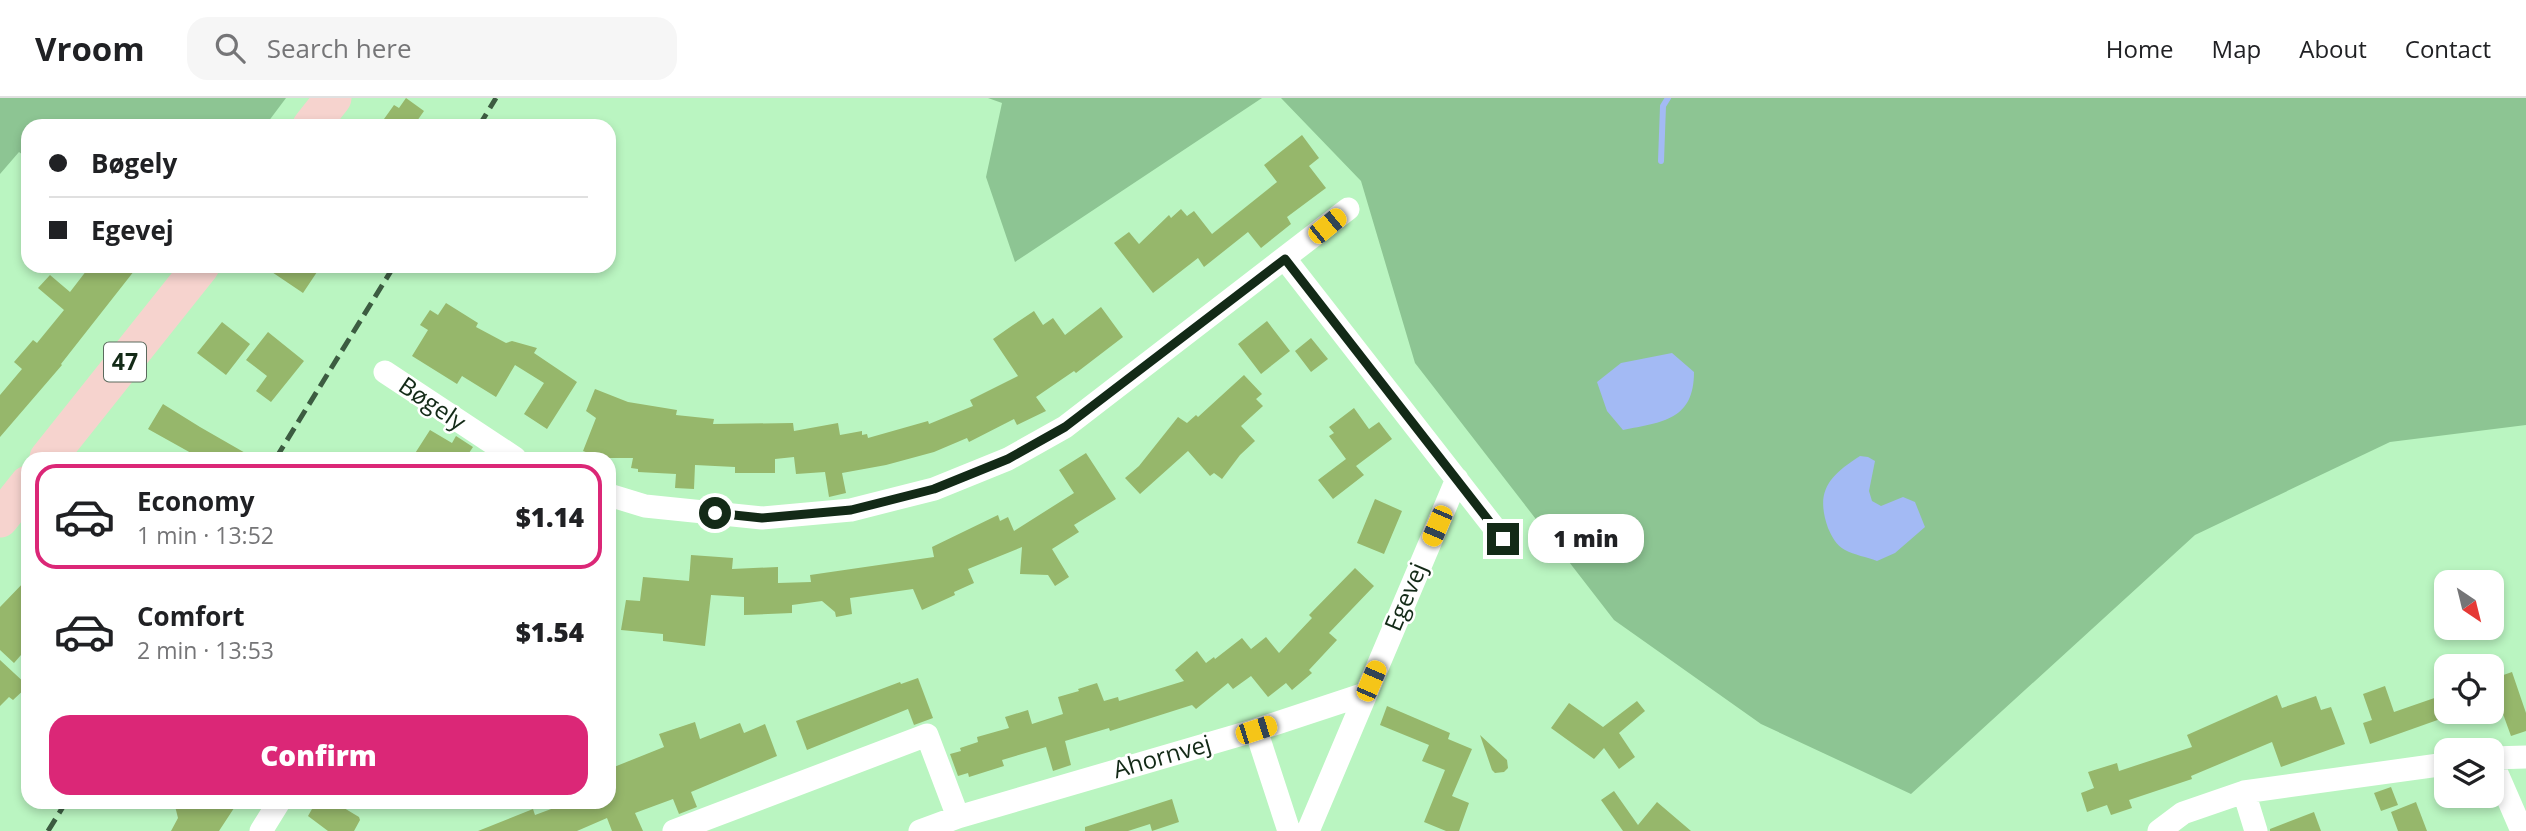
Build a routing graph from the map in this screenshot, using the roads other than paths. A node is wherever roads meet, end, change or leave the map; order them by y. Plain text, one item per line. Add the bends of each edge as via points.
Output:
1 (333, 98) edge
2 (316, 119) edge
3 (1348, 209) dead end
4 (1285, 259) junction
5 (195, 273) edge
6 (385, 372) dead end
7 (53, 452) edge
8 (499, 452) edge
9 (1457, 479) junction
10 (21, 493) edge
11 (616, 497) edge
12 (0, 519) edge
13 (1503, 539) dead end
14 (1365, 694) junction
15 (1256, 730) junction
16 (2526, 757) edge
17 (2504, 759) edge
18 (2434, 766) edge
19 (2504, 788) edge
20 (2244, 792) junction
21 (275, 809) edge
22 (958, 817) junction
23 (261, 831) edge
24 (674, 831) edge
25 (920, 831) edge
26 (1289, 831) edge
27 (1308, 831) edge
28 (2159, 831) edge
29 (2256, 831) edge
30 (2522, 831) edge

1 - 2 main road
3 - 4 street
4 - 9 street
4 - 11 street via 1065,427 1008,459 934,489 851,510 762,518 645,506
5 - 7 main road, 47
6 - 8 street, Bøgely
9 - 13 street
9 - 14 street, Egevej
10 - 12 main road
14 - 15 street, Ahornvej
14 - 27 street, Egevej
15 - 22 street, Ahornvej
15 - 26 street
16 - 17 street
18 - 20 street
19 - 30 street
20 - 28 street via 2183,813
20 - 29 street
21 - 23 street
22 - 24 street via 927,735
22 - 25 street, Ahornvej

